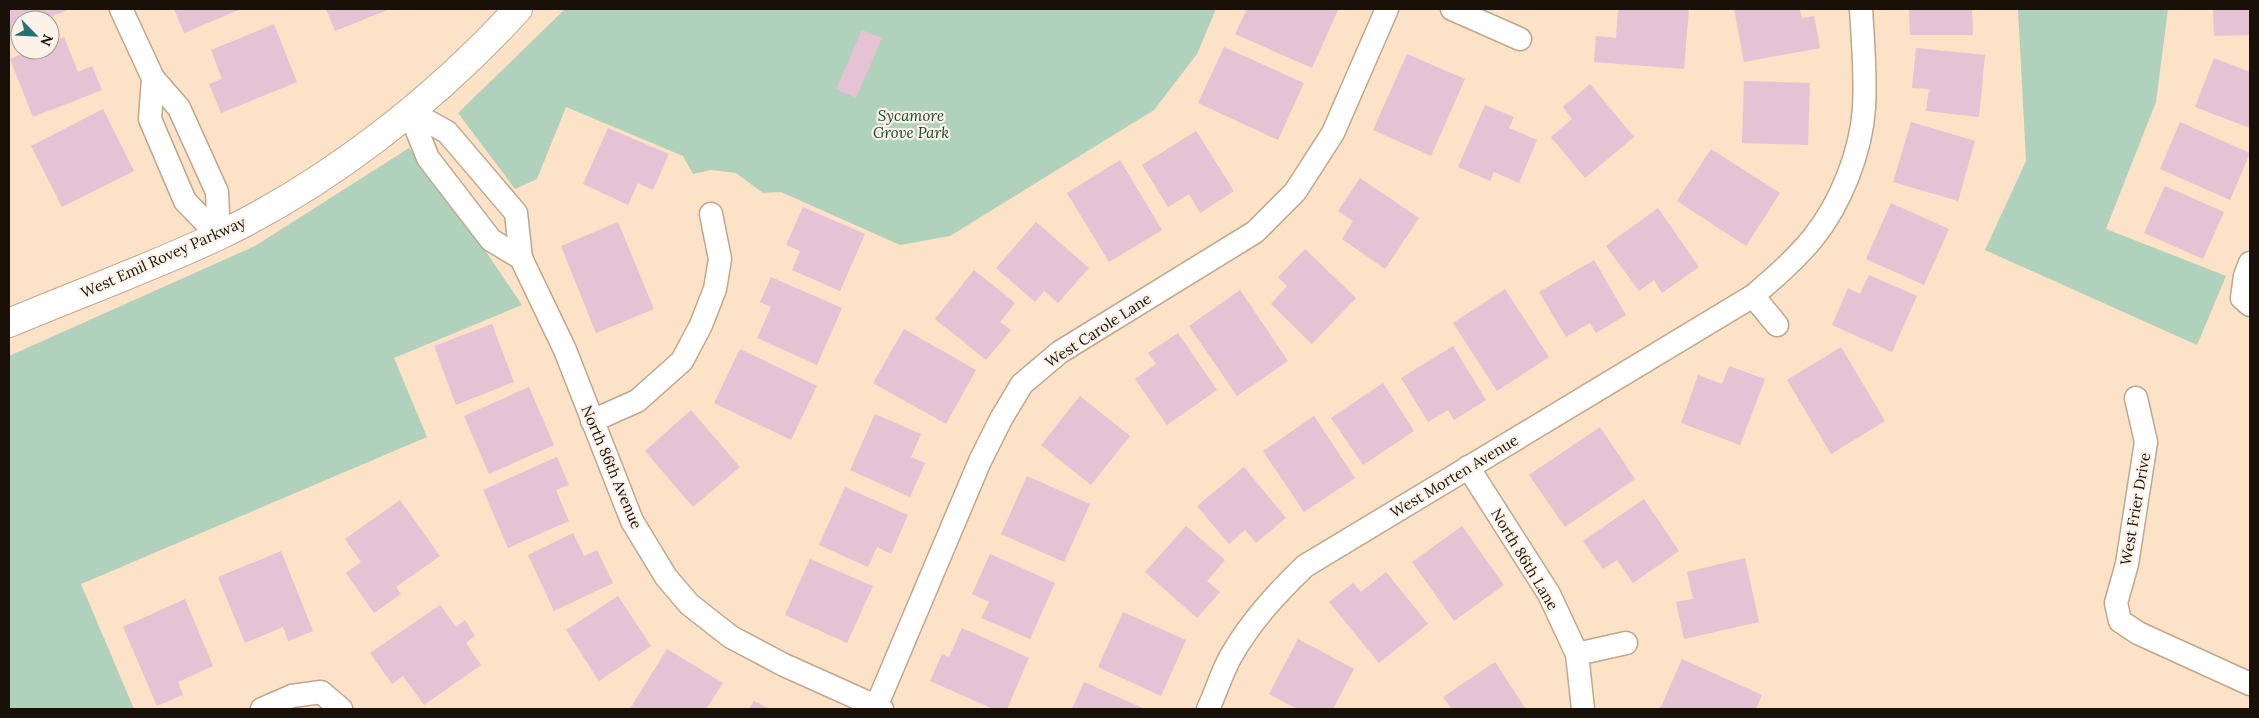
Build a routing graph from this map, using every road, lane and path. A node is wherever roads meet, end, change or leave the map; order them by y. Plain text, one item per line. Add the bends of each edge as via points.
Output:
1 (121, 9) edge
2 (518, 9) edge
3 (1387, 9) edge
4 (1452, 9) edge
5 (1861, 9) edge
6 (1520, 38) dead end
7 (153, 78) junction
8 (409, 112) junction
9 (711, 214) dead end
10 (219, 236) junction
11 (521, 258) junction
12 (2250, 263) edge
13 (1753, 296) junction
14 (2246, 302) edge
15 (9, 323) edge
16 (1777, 324) dead end
17 (2136, 398) dead end
18 (592, 421) junction
19 (1468, 467) junction
20 (1626, 643) dead end
21 (1577, 654) junction
22 (2250, 684) edge
23 (879, 708) edge
24 (262, 709) edge
25 (341, 709) edge
26 (1208, 709) edge
27 (1583, 709) edge

1 - 7 street
2 - 8 street, West Emil Rovey Parkway via 456,73
3 - 23 street, West Carole Lane via 1333,133 1295,192 1254,232 1060,352 1022,384 980,461
4 - 6 street
5 - 13 street, West Morten Avenue via 1864,108 1850,169 1832,209 1814,236
7 - 10 street via 179,108 217,192
7 - 10 street via 150,119 186,201
8 - 10 street, West Emil Rovey Parkway via 320,177 269,210
8 - 11 street via 428,158 491,240
8 - 11 street, North 86th Avenue via 447,132 516,213
9 - 18 street via 720,259 715,289 682,361 637,401
10 - 15 street, West Emil Rovey Parkway
11 - 18 street, North 86th Avenue via 565,350
12 - 14 street via 2245,276
13 - 16 street
13 - 19 street, West Morten Avenue
17 - 22 street, West Frier Drive via 2146,442 2127,564 2116,603 2120,621 2138,633
18 - 23 street, North 86th Avenue via 632,521 666,577 689,604 731,637
19 - 21 street, North 86th Lane via 1549,594
19 - 26 street, West Morten Avenue via 1305,566 1253,621 1231,657
20 - 21 street
21 - 27 street, North 86th Lane
24 - 25 street via 292,696 321,692

